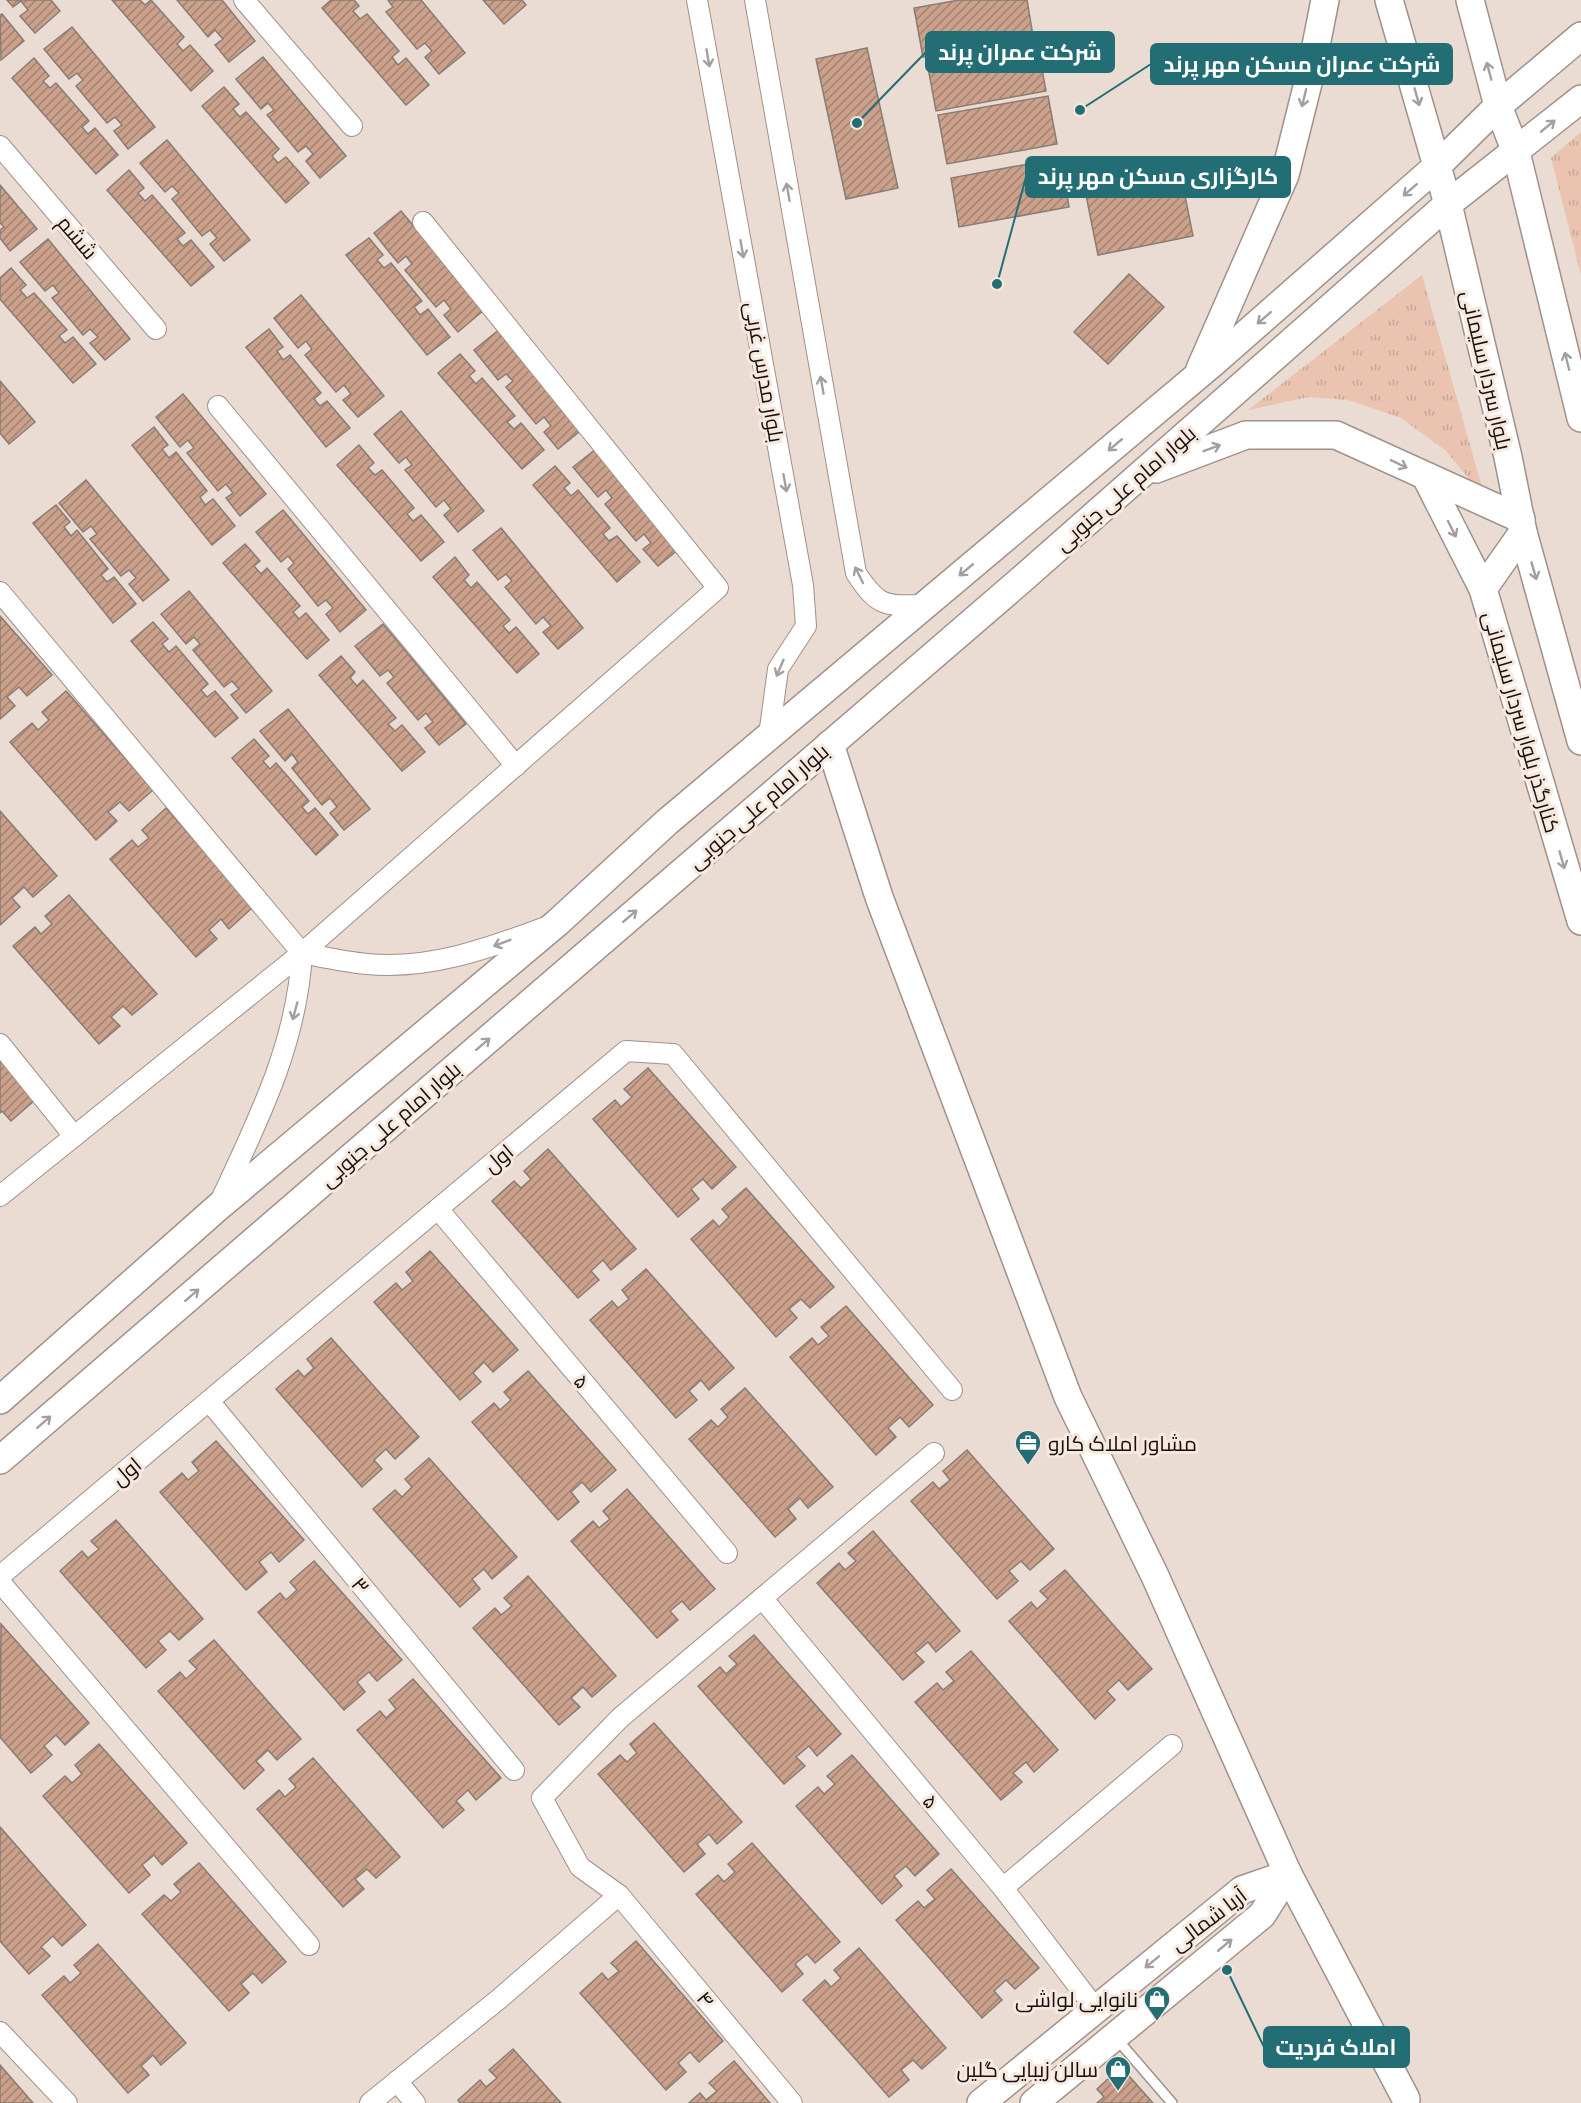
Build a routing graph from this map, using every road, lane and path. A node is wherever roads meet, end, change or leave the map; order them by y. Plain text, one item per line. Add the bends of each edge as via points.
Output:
1 (244, 0) edge
2 (697, 0) edge
3 (755, 0) edge
4 (1325, 0) edge
5 (1389, 0) edge
6 (1470, 0) edge
7 (1581, 36) edge
8 (1581, 99) edge
9 (1498, 106) junction
10 (352, 126) dead end
11 (0, 146) edge
12 (1515, 152) junction
13 (1436, 166) junction
14 (1448, 204) junction
15 (423, 222) dead end
16 (156, 329) dead end
17 (1197, 376) junction
18 (218, 406) dead end
19 (1581, 418) edge
20 (1138, 476) junction
21 (1426, 477) junction
22 (1522, 525) junction
23 (1483, 589) junction
24 (0, 592) edge
25 (924, 605) junction
26 (769, 736) junction
27 (1581, 741) edge
28 (830, 744) junction
29 (516, 766) junction
30 (1579, 911) edge
31 (565, 916) junction
32 (601, 942) junction
33 (302, 953) junction
34 (0, 1044) edge
35 (74, 1136) junction
36 (0, 1196) edge
37 (217, 1208) junction
38 (438, 1209) junction
39 (952, 1390) dead end
40 (0, 1400) edge
41 (208, 1401) junction
42 (934, 1453) dead end
43 (0, 1460) edge
44 (727, 1553) dead end
45 (0, 1576) edge
46 (0, 1582) edge
47 (762, 1598) junction
48 (1172, 1745) dead end
49 (514, 1770) dead end
50 (1288, 1874) junction
51 (1003, 1888) junction
52 (619, 1895) junction
53 (309, 1945) dead end
54 (1095, 2008) junction
55 (0, 2032) edge
56 (1114, 2036) junction
57 (397, 2081) junction
58 (1408, 2102) edge
59 (67, 2103) edge
60 (370, 2103) edge
61 (416, 2103) edge
62 (792, 2103) edge
63 (981, 2103) edge
64 (1034, 2103) edge
65 (1172, 2103) edge

1 - 10 street
2 -> 26 street, بلوار مدرس غربی via 803,585 806,626 778,669
25 -> 3 street via 896,606 872,597 856,573
4 -> 17 main road via 1285,175
5 -> 13 main road, بلوار سردار سلیمانی
9 -> 6 main road
7 - 9 main road, بلوار امام علی جنوبی
12 -> 8 main road, بلوار امام علی جنوبی
9 - 12 main road
9 - 13 main road, بلوار امام علی جنوبی
11 - 16 street, ششم
12 - 14 main road, بلوار امام علی جنوبی
19 -> 12 main road
13 - 14 main road, بلوار سردار سلیمانی
13 -> 17 main road, بلوار امام علی جنوبی
14 - 20 main road, بلوار امام علی جنوبی
14 - 22 main road, بلوار سردار سلیمانی
15 - 29 street via 718,588
17 -> 25 main road, بلوار امام علی جنوبی
18 - 29 street
20 -> 21 main road via 1246,435 1336,435
20 - 28 main road, بلوار امام علی جنوبی
21 - 22 main road
21 -> 23 main road
22 - 23 main road, کنارگذر بلوار سردار سلیمانی
22 -> 27 main road, بلوار سردار سلیمانی
23 -> 30 main road, کنارگذر بلوار سردار سلیمانی
24 - 33 street
25 - 26 main road, بلوار امام علی جنوبی
26 - 31 main road, بلوار امام علی جنوبی
32 -> 28 main road, بلوار امام علی جنوبی
28 - 50 main road via 879,897 1068,1397 1155,1576
29 - 33 street
31 - 32 main road
31 -> 33 street via 484,950 427,962 368,965
31 - 37 main road, بلوار امام علی جنوبی
43 -> 32 main road, بلوار امام علی جنوبی
33 - 35 street
33 -> 37 street via 300,993 270,1096
34 - 35 street
35 - 36 street
37 - 40 main road, بلوار امام علی جنوبی
38 - 39 street, اول via 626,1051 673,1054
38 - 41 street, اول
38 - 44 street, ۵
41 - 45 street, اول
41 - 49 street, ۳
42 - 47 street
46 - 53 street
47 - 51 street, ۵
47 - 52 street, ۴ via 620,1718 542,1797 580,1867
48 - 51 street
50 -> 54 main road, آریا شمالی via 1242,1890
56 -> 50 main road, آریا شمالی via 1262,1915
50 - 58 main road
51 - 54 street, ۵
52 - 57 street
52 - 62 street, ۴
54 - 63 main road, آریا شمالی
55 - 59 street
56 - 64 main road, آریا شمالی
56 - 65 lane
57 - 60 street
57 - 61 street

